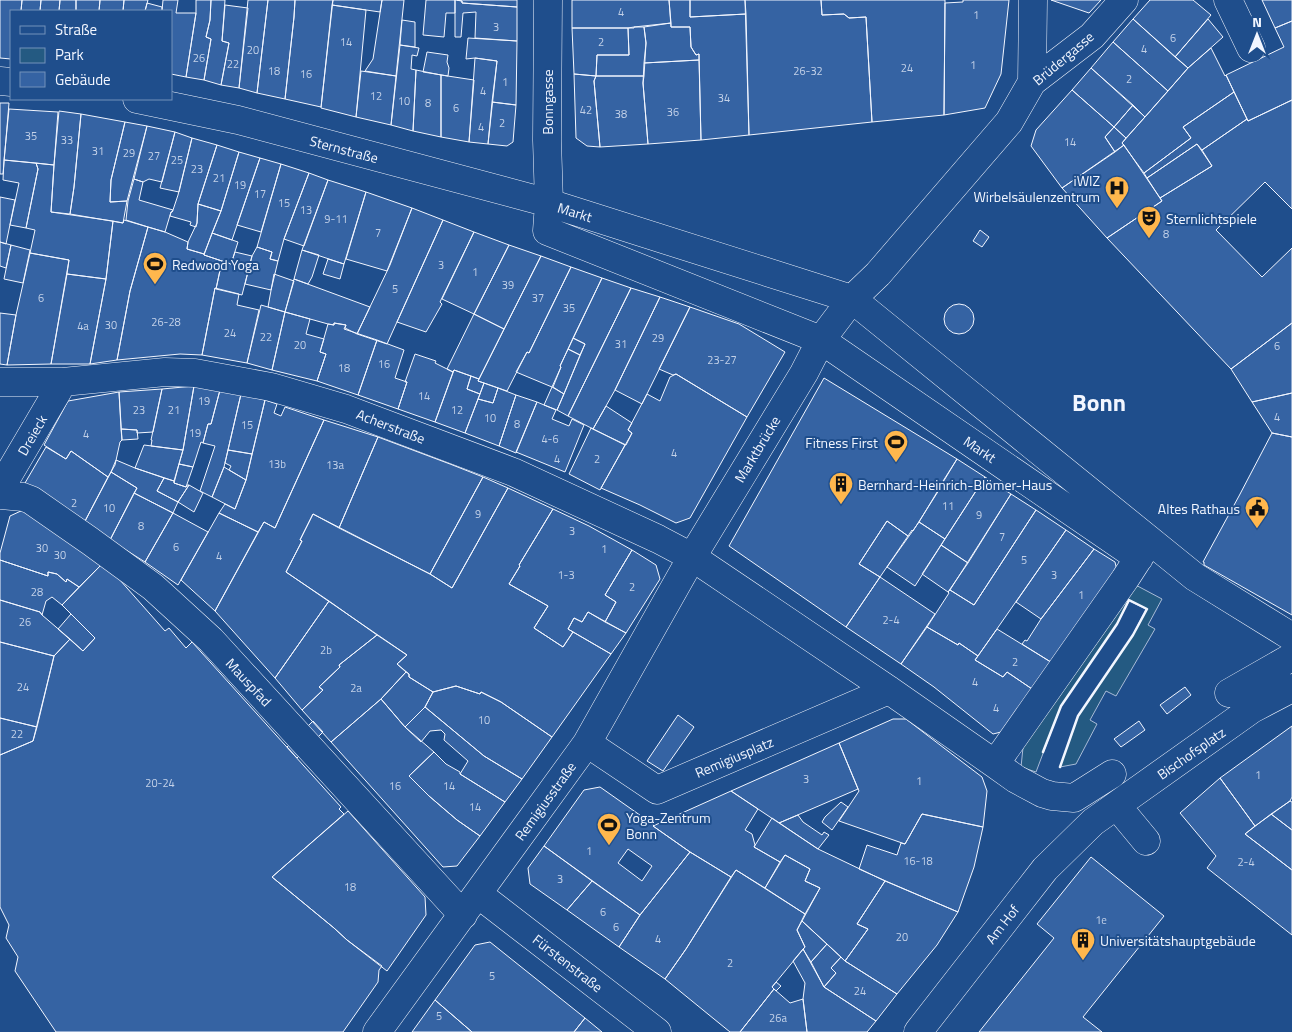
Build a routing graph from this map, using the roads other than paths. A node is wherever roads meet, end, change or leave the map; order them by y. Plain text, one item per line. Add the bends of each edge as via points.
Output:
1 (548, 0) edge
2 (1033, 0) edge
3 (1124, 0) edge
4 (1228, 0) edge
5 (1251, 48) dead end
6 (1032, 82) junction
7 (142, 100) edge
8 (550, 204) junction
9 (852, 298) junction
10 (821, 340) junction
11 (0, 382) edge
12 (67, 382) junction
13 (0, 489) edge
14 (0, 495) edge
15 (692, 557) junction
16 (1138, 559) junction
17 (1292, 637) edge
18 (1292, 657) edge
19 (1292, 688) edge
20 (889, 690) junction
21 (1229, 693) dead end
22 (587, 743) junction
23 (995, 764) junction
24 (1112, 774) dead end
25 (1117, 806) junction
26 (1093, 822) joint
27 (1146, 840) dead end
28 (471, 904) junction
29 (378, 1032) edge
30 (656, 1032) edge
31 (918, 1032) edge

1 - 8 street, Bonngasse
2 - 6 street
3 - 6 street, Brüdergasse via 1092,36
4 - 5 street
6 - 9 street, Brüdergasse via 1009,122 878,274
7 - 8 street, Sternstraße via 238,120
8 - 9 street, Markt
8 - 10 street, Markt via 547,231
9 - 10 street
9 - 16 street, Markt
10 - 15 street, Marktbrücke
10 - 16 street, Markt
11 - 12 street
12 - 13 street, Dreieck
12 - 15 street, Acherstraße via 165,372 195,373 271,387 346,409 513,472
14 - 28 street, Mauspfad via 31,500 153,587 211,640
15 - 20 street
15 - 22 street, Remigiusstraße
16 - 17 street, Markt via 1195,577
16 - 23 street
18 - 21 street
19 - 25 street, Bischofsplatz via 1252,709
20 - 22 street, Remigiusplatz via 657,790
20 - 23 street
22 - 28 street, Remigiusstraße
23 - 24 street via 1042,793 1074,798
25 - 26 street, Bischofsplatz
25 - 27 street
26 - 31 street, Am Hof via 1045,869
28 - 29 street, Remigiusstraße
28 - 30 street, Fürstenstraße

